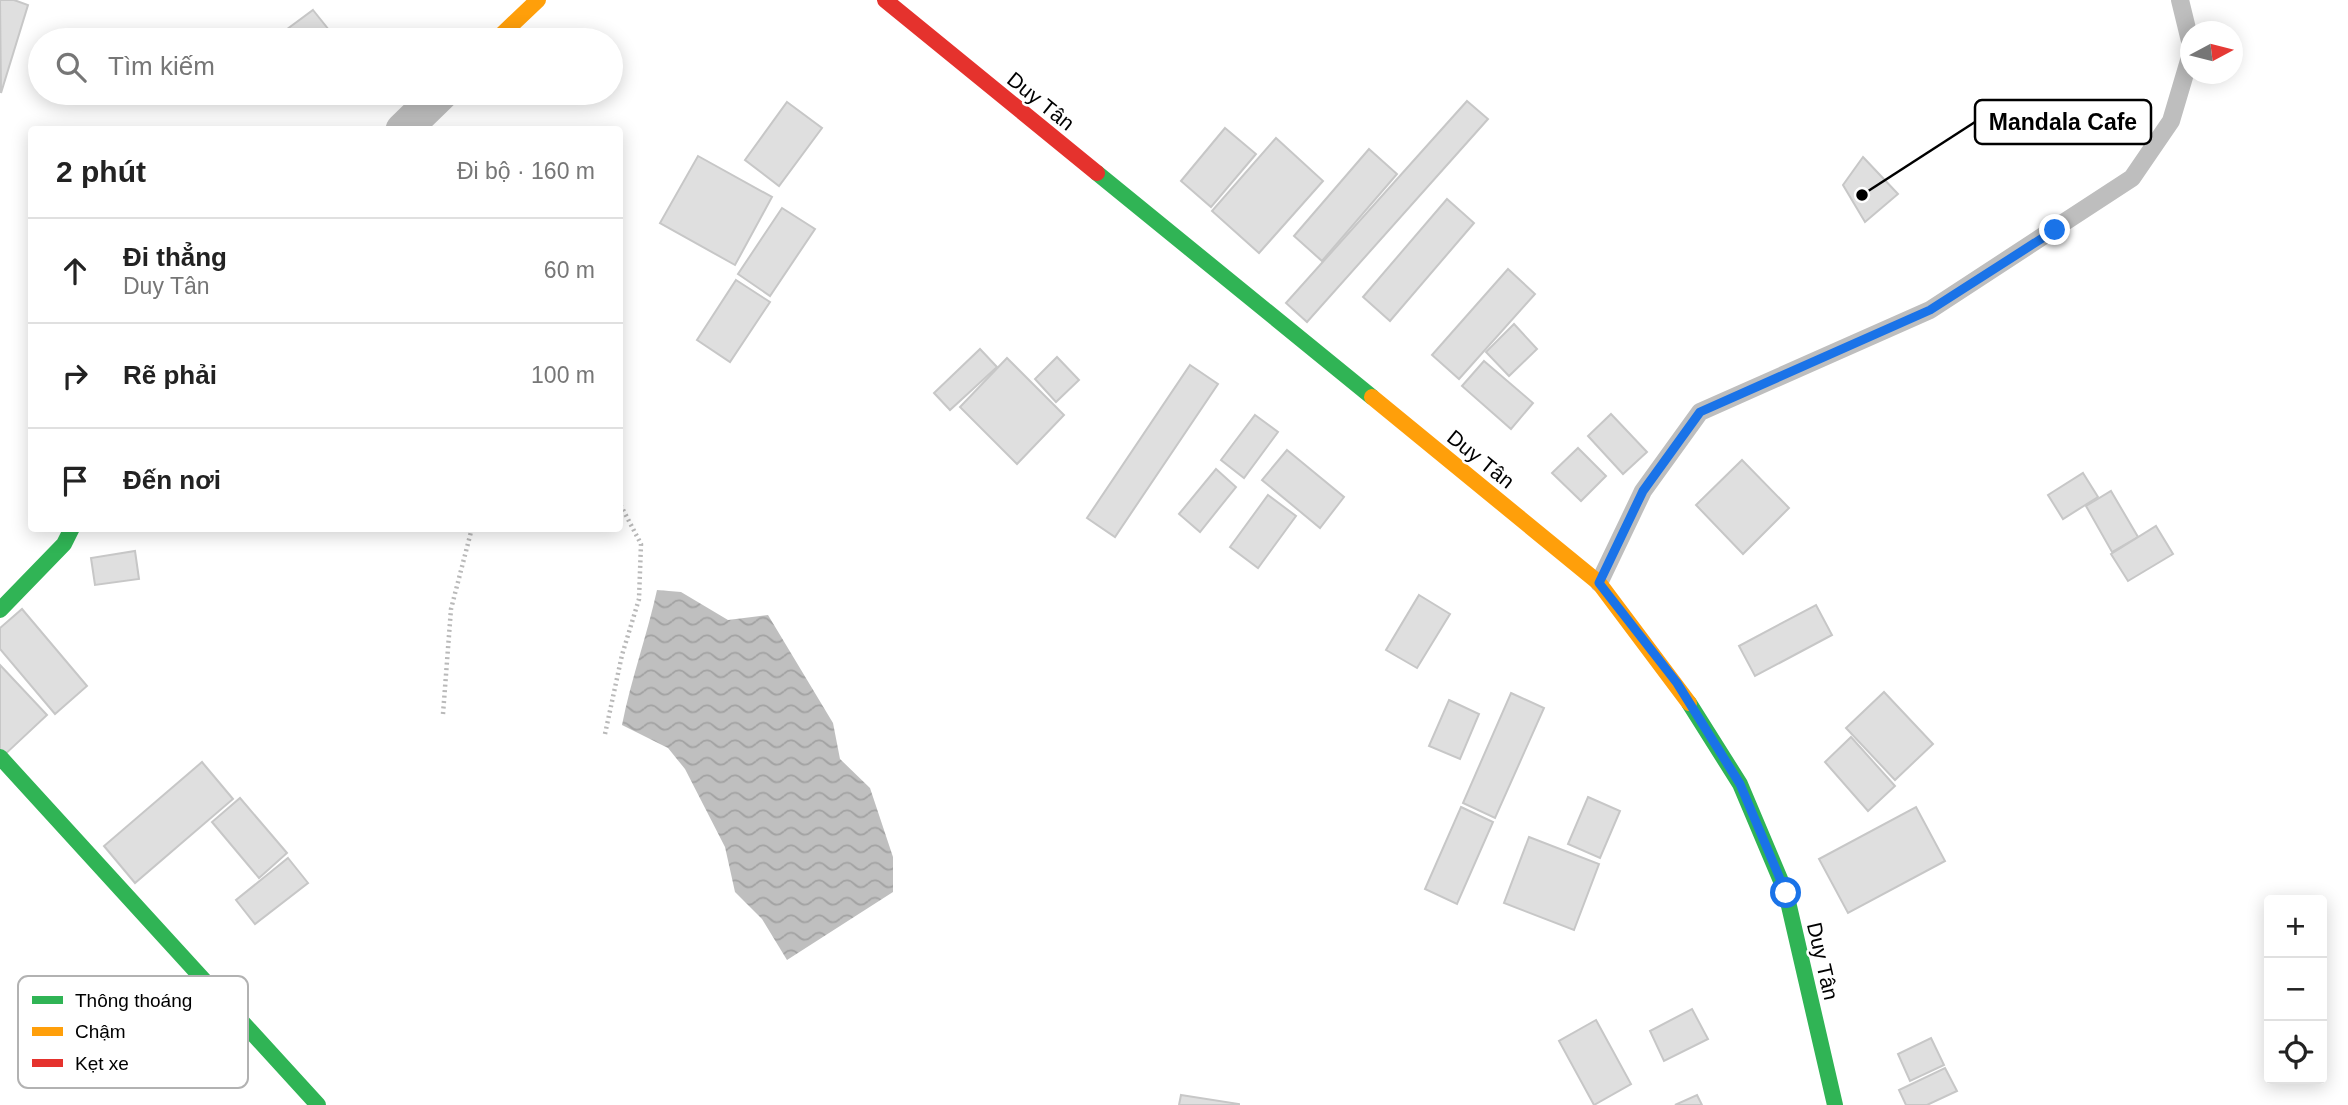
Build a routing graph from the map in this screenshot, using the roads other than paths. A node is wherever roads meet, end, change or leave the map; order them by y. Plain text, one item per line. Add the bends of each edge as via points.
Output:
1 (538, 0) edge
2 (885, 0) edge
3 (2180, 0) edge
4 (2185, 21) edge
5 (509, 28) edge
6 (2182, 84) edge
7 (429, 105) edge
8 (407, 126) edge
9 (70, 532) edge
10 (1599, 583) junction
11 (0, 610) edge
12 (0, 757) edge
13 (200, 976) edge
14 (248, 1028) edge
15 (318, 1105) edge
16 (1835, 1105) edge

1 - 5 street
2 - 10 street, Duy Tân
3 - 4 lane
6 - 10 lane via 2171,121 2132,178 1930,310 1700,412 1643,491
7 - 8 street
9 - 11 street via 64,544
10 - 16 street, Duy Tân via 1677,683 1740,784 1786,893
12 - 13 street
14 - 15 street

